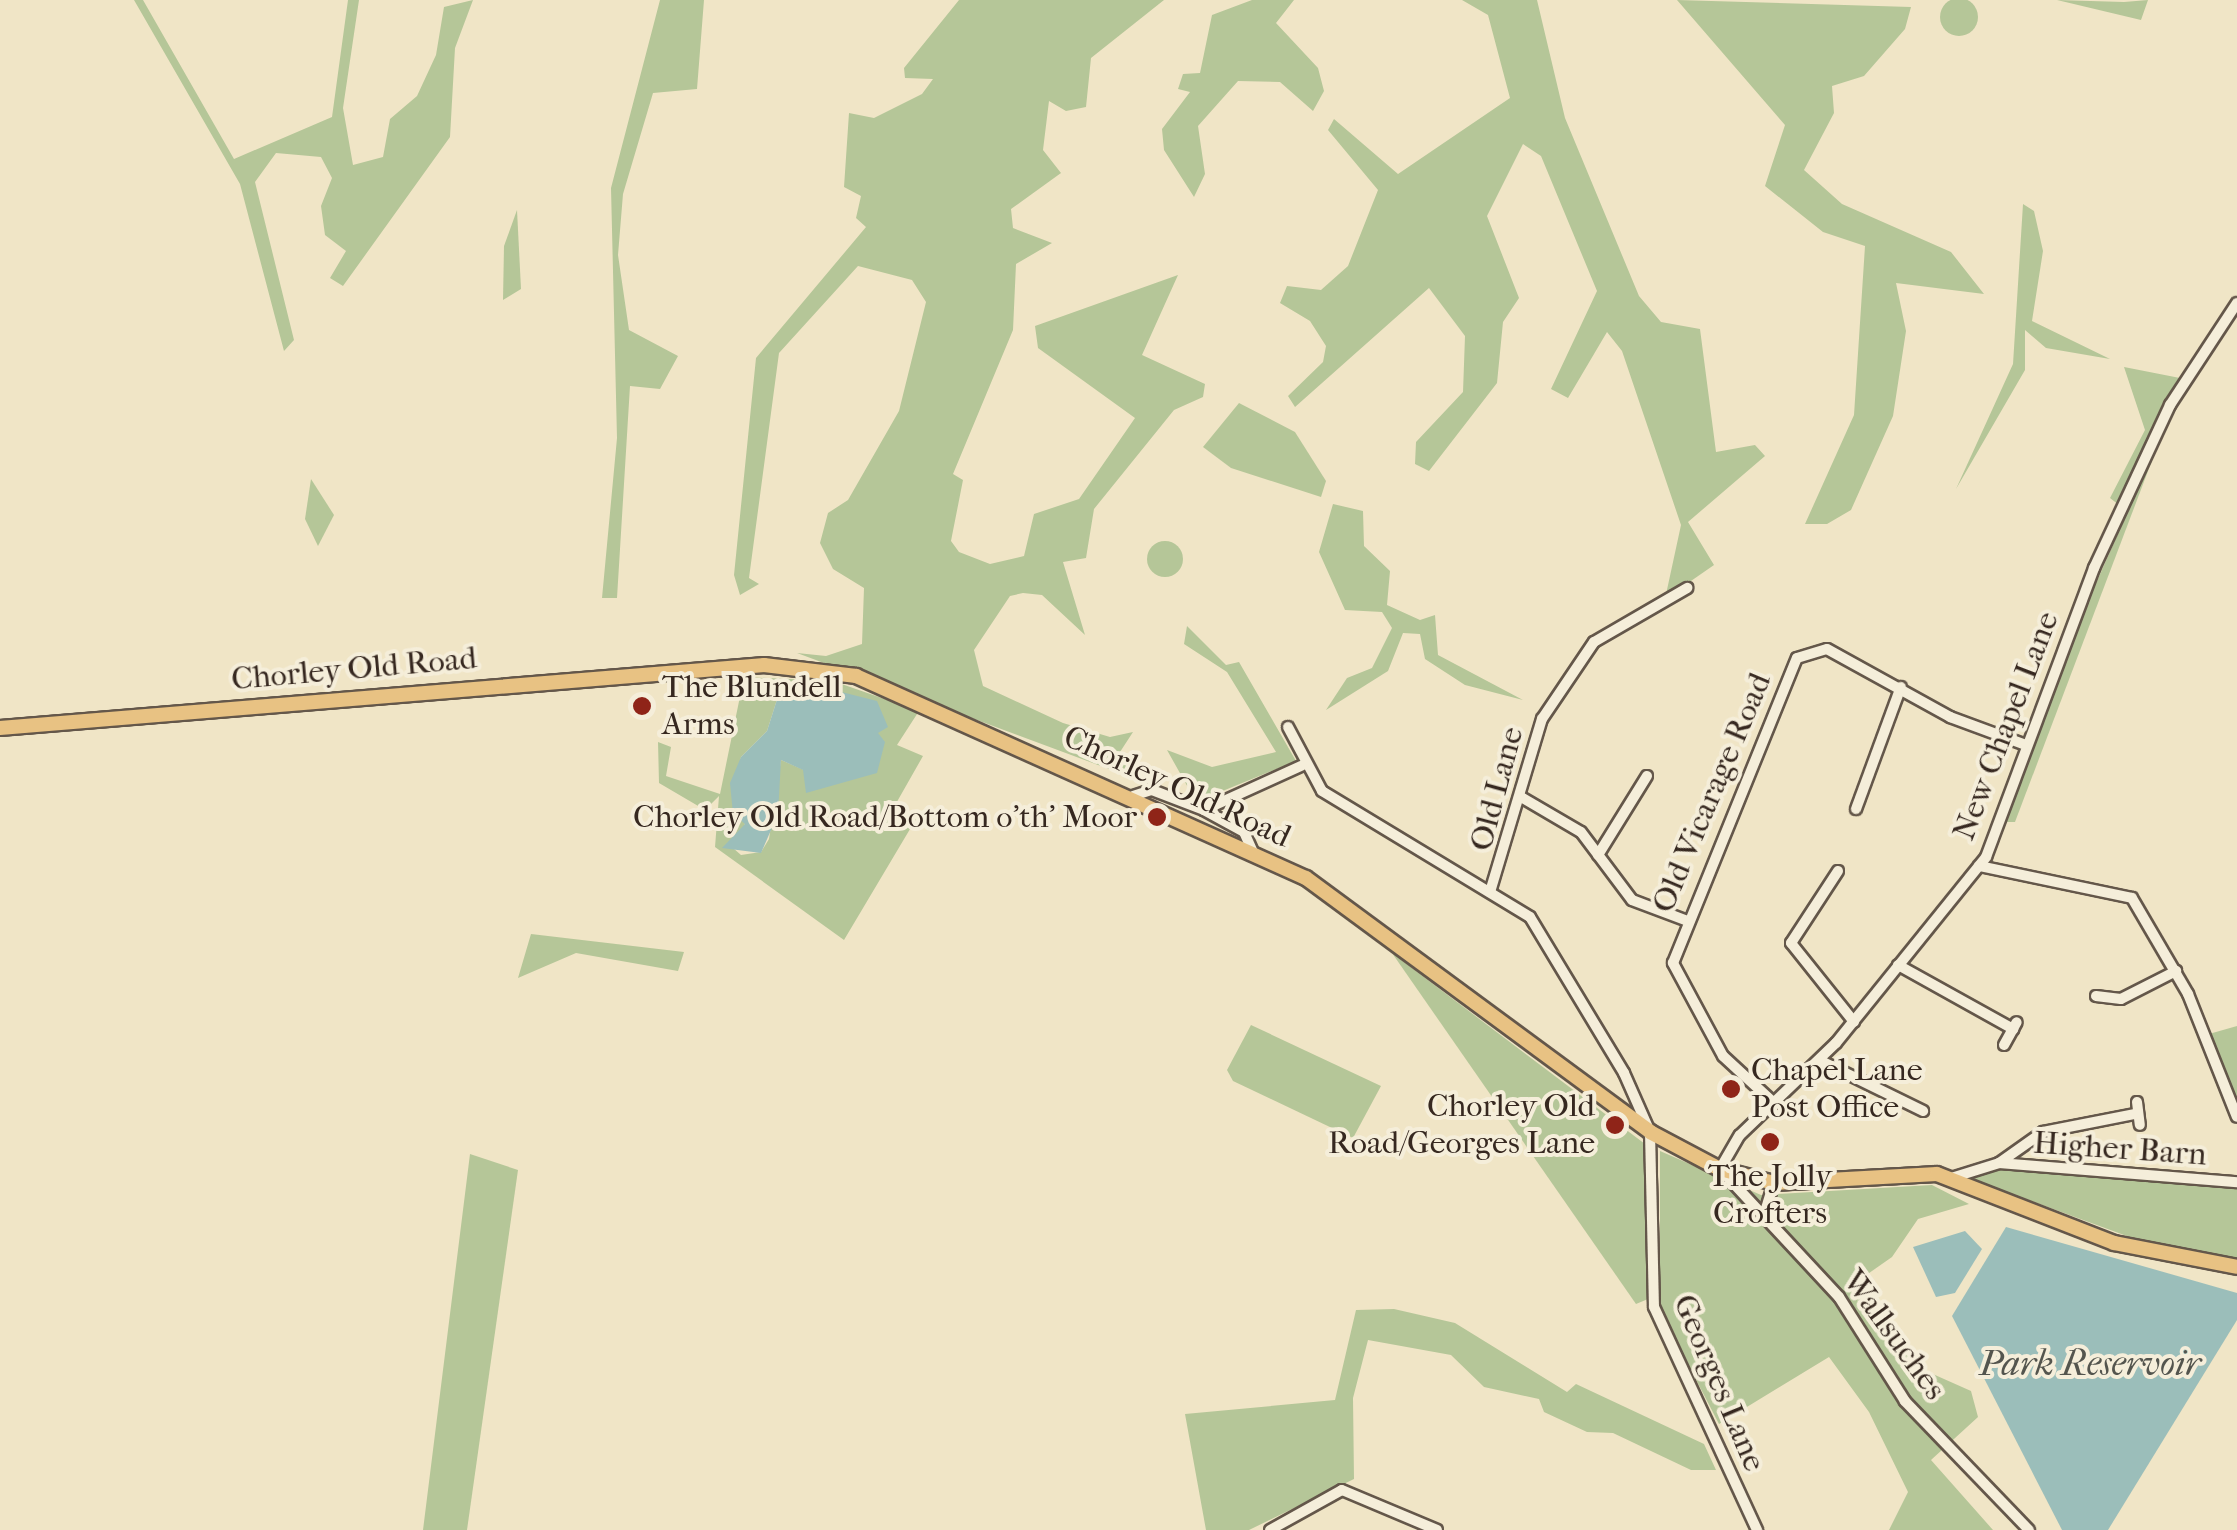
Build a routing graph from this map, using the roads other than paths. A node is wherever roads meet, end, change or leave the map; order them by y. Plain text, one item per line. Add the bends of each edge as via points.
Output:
1 (2237, 302) edge
2 (1688, 588) dead end
3 (1900, 687) junction
4 (1288, 727) dead end
5 (0, 728) edge
6 (2023, 744) junction
7 (1301, 766) junction
8 (1648, 776) dead end
9 (1133, 796) junction
10 (1521, 798) junction
11 (1856, 809) dead end
12 (1204, 810) junction
13 (1253, 852) junction
14 (1598, 856) junction
15 (1980, 866) junction
16 (1838, 871) dead end
17 (1490, 892) junction
18 (1685, 920) junction
19 (1898, 965) junction
20 (2176, 971) junction
21 (2096, 996) dead end
22 (1854, 1022) junction
23 (2004, 1045) dead end
24 (1819, 1060) junction
25 (1774, 1103) junction
26 (1922, 1111) dead end
27 (2137, 1114) dead end
28 (2237, 1116) edge
29 (1650, 1132) junction
30 (1999, 1163) junction
31 (1720, 1170) junction
32 (1948, 1179) junction
33 (1774, 1182) junction
34 (2237, 1182) edge
35 (1764, 1215) junction
36 (2237, 1267) edge
37 (1270, 1530) edge
38 (1437, 1530) edge
39 (1757, 1530) edge
40 (2028, 1530) edge

1 - 6 street, New Chapel Lane via 2170,405
2 - 10 street, Old Lane via 1588,649 1539,724
3 - 6 street, Old Vicarage Road
3 - 11 street
3 - 18 street, Old Vicarage Road via 1826,649 1797,658
4 - 7 street
5 - 9 main road, Chorley Old Road via 796,666 856,676 976,722
6 - 15 street, New Chapel Lane
7 - 12 street
7 - 17 street via 1322,790
8 - 14 street
9 - 12 street via 1152,790
9 - 13 main road, Chorley Old Road
10 - 14 street via 1573,825
10 - 17 street, Old Lane
12 - 13 street via 1244,832
13 - 29 main road, Chorley Old Road via 1353,910
14 - 18 street via 1632,900
15 - 19 street, New Chapel Lane
15 - 20 street, Higher Barn via 2125,893
16 - 22 street via 1791,943
17 - 29 street via 1536,926
18 - 25 street, Old Vicarage Road via 1675,980 1724,1056
19 - 22 street, New Chapel Lane
19 - 23 street via 2014,1026
20 - 21 street via 2121,999
20 - 28 street, Higher Barn
22 - 24 street, New Chapel Lane
24 - 25 street, New Chapel Lane
24 - 26 street
25 - 31 street, New Chapel Lane
27 - 30 street via 2043,1132
29 - 31 main road, Chorley Old Road
29 - 39 street, Georges Lane via 1654,1307
30 - 32 street
30 - 34 street, Higher Barn
31 - 33 main road, Chorley Old Road
31 - 35 street, Wallsuches
32 - 33 main road, Chorley Old Road
32 - 36 main road, Chorley Old Road via 2114,1243
33 - 35 street
35 - 40 street, Wallsuches via 1839,1298 1905,1401
37 - 38 street via 1342,1490

